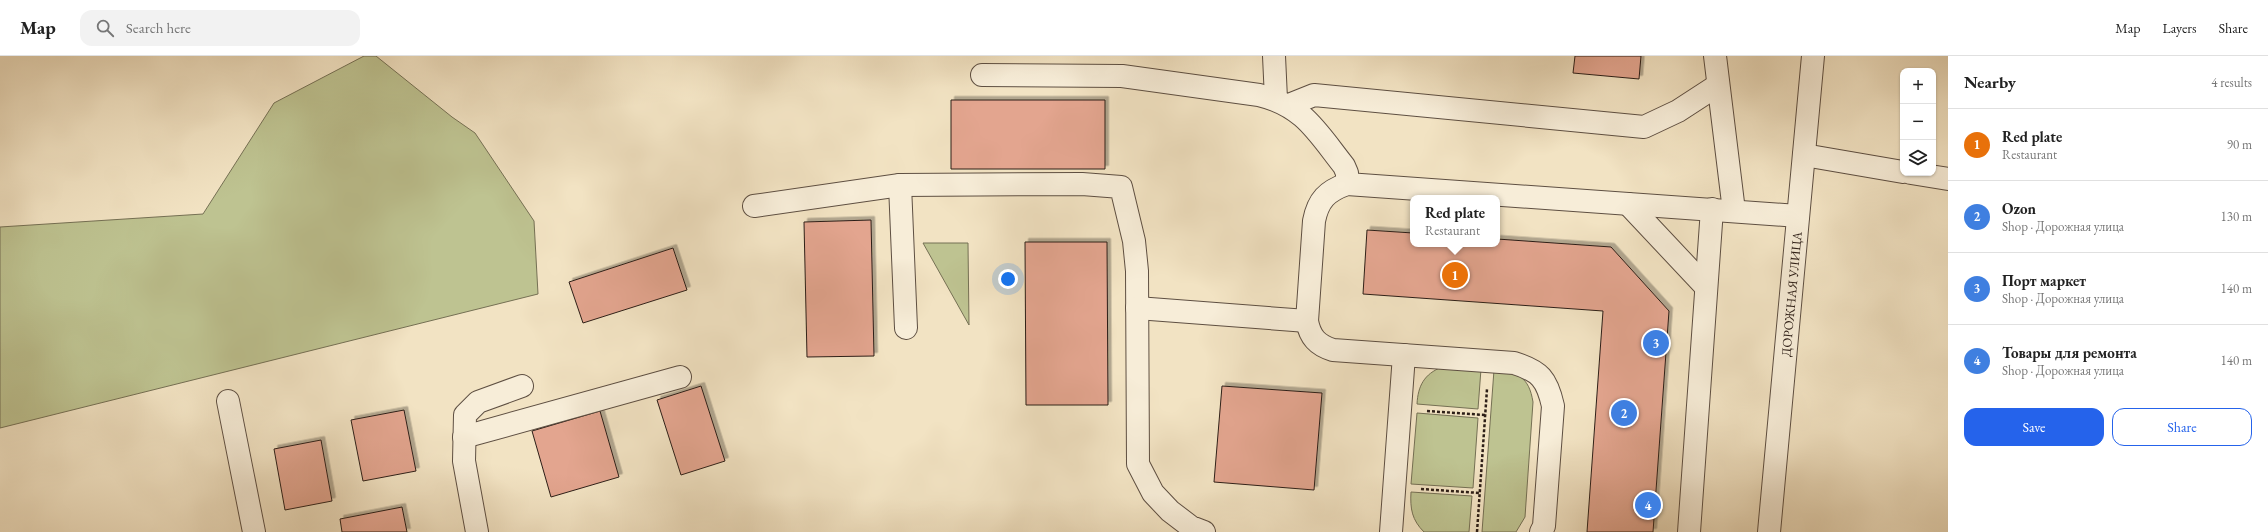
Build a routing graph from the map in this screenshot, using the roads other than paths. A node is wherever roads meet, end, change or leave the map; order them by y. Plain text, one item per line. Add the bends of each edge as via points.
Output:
1 (1274, 56) edge
2 (1714, 56) edge
3 (1813, 56) edge
4 (982, 75) dead end
5 (1718, 85) junction
6 (1283, 102) junction
7 (1804, 155) junction
8 (1900, 171) edge
9 (1930, 176) edge
10 (1948, 179) edge
11 (1347, 184) junction
12 (900, 185) junction
13 (1628, 204) junction
14 (754, 206) dead end
15 (1712, 209) junction
16 (1734, 211) junction
17 (1798, 216) junction
18 (1706, 287) junction
19 (1137, 308) junction
20 (1307, 320) junction
21 (906, 328) dead end
22 (1404, 355) junction
23 (680, 377) dead end
24 (522, 386) dead end
25 (228, 401) dead end
26 (464, 437) junction
27 (254, 532) edge
28 (477, 532) edge
29 (1204, 532) edge
30 (1391, 532) edge
31 (1541, 532) edge
32 (1689, 532) edge
33 (1769, 532) edge

1 - 6 street
2 - 5 street
3 - 7 street, ДОРОЖНАЯ УЛИЦА
4 - 6 street via 1122,76 1259,95
5 - 6 street via 1678,111 1644,127 1314,95
5 - 16 street
6 - 11 street via 1306,118 1344,166
7 - 8 street
7 - 17 street, ДОРОЖНАЯ УЛИЦА
9 - 10 street
11 - 13 street
11 - 20 street via 1327,193 1316,209
12 - 14 street
12 - 19 street via 1082,184 1121,187 1134,241
12 - 21 street
13 - 15 street
13 - 18 street
15 - 16 street
15 - 18 street
16 - 17 street
17 - 33 street, ДОРОЖНАЯ УЛИЦА
18 - 32 street
19 - 20 street
19 - 29 street via 1138,464 1153,493 1170,511 1191,527
20 - 22 street via 1310,333 1322,346 1333,350
22 - 30 street
22 - 31 street via 1514,363 1530,368 1542,377 1549,389 1553,406 1544,526
23 - 26 street
24 - 26 street via 478,402 465,415
25 - 27 street
26 - 28 street via 464,461

